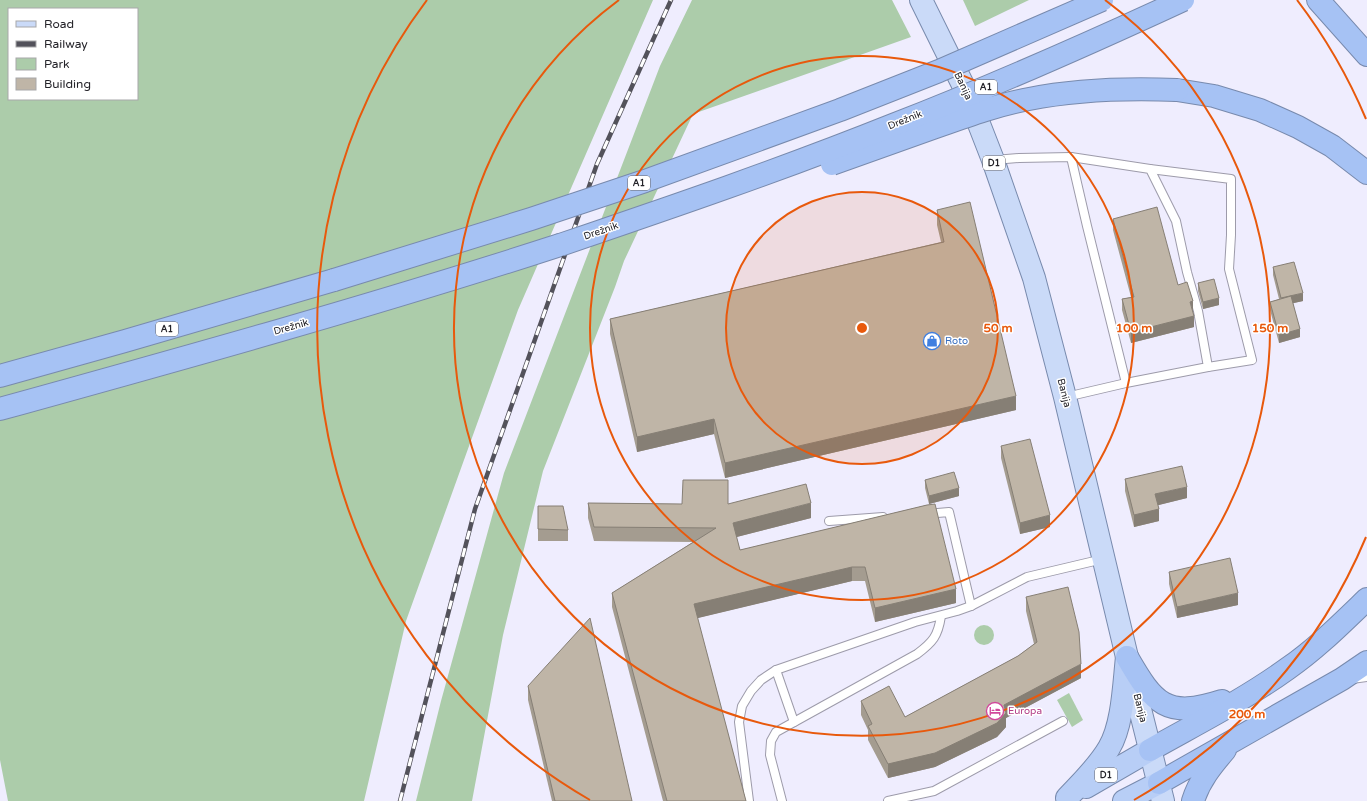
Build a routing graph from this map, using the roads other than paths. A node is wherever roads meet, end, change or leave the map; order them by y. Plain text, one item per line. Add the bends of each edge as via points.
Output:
1 (921, 0) edge
2 (1102, 0) edge
3 (1183, 0) edge
4 (1318, 0) edge
5 (1367, 55) edge
6 (1071, 157) junction
7 (993, 160) junction
8 (786, 166) junction
9 (1150, 169) junction
10 (1367, 173) edge
11 (1208, 367) junction
12 (0, 376) edge
13 (1126, 382) junction
14 (1065, 397) junction
15 (0, 409) edge
16 (919, 514) edge
17 (889, 517) edge
18 (829, 521) dead end
19 (1104, 559) junction
20 (1367, 599) edge
21 (971, 606) junction
22 (941, 616) junction
23 (1127, 657) junction
24 (1367, 662) edge
25 (776, 670) junction
26 (1367, 678) edge
27 (1342, 679) junction
28 (1253, 691) junction
29 (794, 722) junction
30 (1063, 722) dead end
31 (1234, 740) junction
32 (1150, 750) junction
33 (1161, 792) edge
34 (1064, 800) edge
35 (749, 801) edge
36 (782, 801) edge
37 (888, 801) edge
38 (1124, 801) edge
39 (1193, 801) edge

1 - 7 main road, Banija / D1 via 962,83
2 - 12 highway, A1, bridge via 939,71 646,181 334,280
3 - 8 highway, Drežnik / A1, bridge via 961,98
4 - 5 highway
6 - 7 lane
6 - 9 lane
6 - 13 lane
7 - 14 main road, Banija / D1 via 1034,278
8 - 10 highway, bridge via 808,169 830,166 960,118 1029,99 1090,90 1134,88 1177,90 1214,96 1260,110 1332,146
8 - 15 highway, Drežnik / A1, bridge via 671,208 479,271 178,360
9 - 11 lane via 1176,221 1198,311
9 - 11 lane via 1231,179 1229,269 1252,360
11 - 13 lane
13 - 14 lane
14 - 19 main road, Banija / D1
16 - 21 lane via 949,512
17 - 18 lane
19 - 21 lane via 1026,577
19 - 23 main road, Banija / D1
20 - 28 highway via 1317,645
21 - 22 lane
22 - 25 lane via 916,622
22 - 29 lane via 936,636 917,654
23 - 28 highway via 1142,684 1160,702 1169,707 1206,706
23 - 32 main road, Banija / D1
23 - 34 highway via 1118,724 1110,747 1090,774
24 - 27 highway
25 - 29 lane
25 - 35 lane via 761,680 742,706 739,722
26 - 27 lane
27 - 31 highway
28 - 32 highway
29 - 36 lane via 776,732 771,741 770,755
30 - 37 lane via 934,791
31 - 33 highway
31 - 39 highway via 1209,769
32 - 33 main road, Banija / D1
32 - 34 highway, D1
33 - 38 highway

